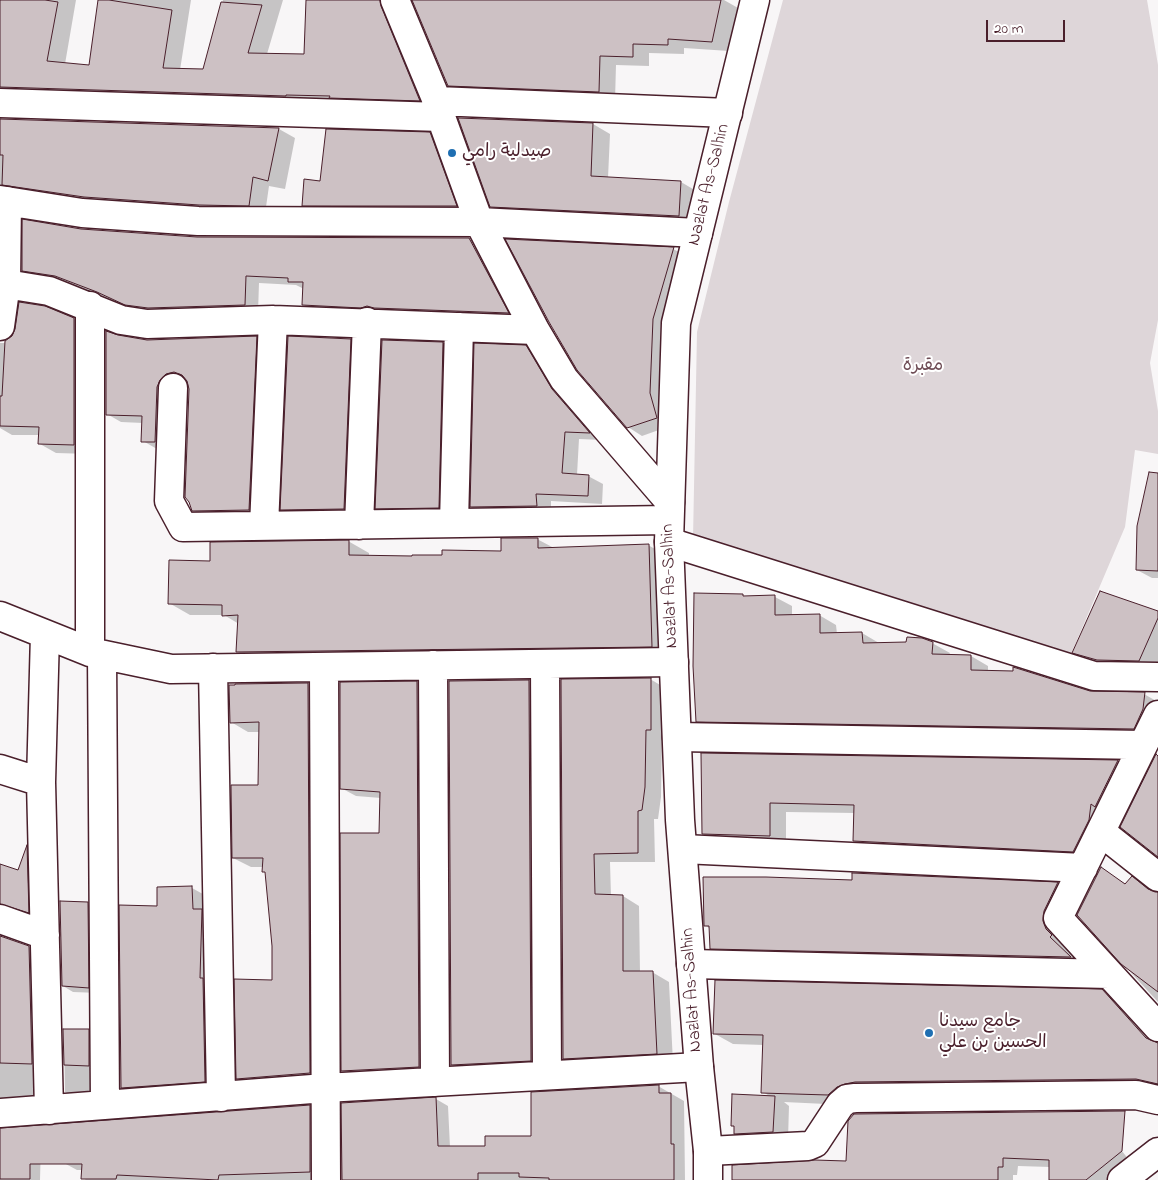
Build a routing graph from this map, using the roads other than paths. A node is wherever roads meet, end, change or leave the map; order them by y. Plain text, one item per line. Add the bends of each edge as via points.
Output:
1 (395, 0) edge
2 (755, 0) edge
3 (0, 103) edge
4 (439, 109) junction
5 (728, 114) junction
6 (3, 200) edge
7 (479, 222) junction
8 (698, 233) junction
9 (3, 283) edge
10 (90, 306) junction
11 (273, 320) junction
12 (367, 322) junction
13 (0, 326) edge
14 (459, 326) junction
15 (535, 330) junction
16 (173, 388) dead end
17 (669, 521) junction
18 (454, 523) junction
19 (359, 525) junction
20 (264, 526) junction
21 (0, 616) edge
22 (45, 634) junction
23 (96, 653) junction
24 (674, 662) junction
25 (545, 664) junction
26 (433, 665) junction
27 (324, 667) junction
28 (213, 668) junction
29 (1158, 677) edge
30 (1152, 732) edge
31 (677, 737) junction
32 (0, 769) edge
33 (41, 782) junction
34 (1101, 832) junction
35 (683, 849) junction
36 (1083, 868) junction
37 (1158, 877) edge
38 (0, 919) edge
39 (45, 935) junction
40 (691, 964) junction
41 (1109, 974) junction
42 (1158, 1028) edge
43 (699, 1067) junction
44 (547, 1075) junction
45 (435, 1082) junction
46 (325, 1088) junction
47 (221, 1096) junction
48 (1158, 1100) edge
49 (105, 1105) junction
50 (50, 1110) junction
51 (0, 1114) edge
52 (708, 1150) junction
53 (1158, 1152) edge
54 (326, 1180) edge
55 (708, 1180) edge
56 (1122, 1180) edge

1 - 4 street
2 - 5 street, Nazlat As-Salhin
3 - 4 street
4 - 5 street
4 - 7 street
5 - 8 street, Nazlat As-Salhin
6 - 7 street via 82,213 198,220
6 - 9 street
7 - 8 street
7 - 15 street
8 - 17 street, Nazlat As-Salhin via 676,323
9 - 10 street via 49,291
9 - 13 street
10 - 11 street via 121,320 147,324
10 - 23 street
11 - 12 street
11 - 20 street
12 - 14 street
12 - 19 street
14 - 15 street
14 - 18 street
15 - 17 street via 564,379
16 - 20 street via 169,501 183,528
17 - 18 street
17 - 24 street, Nazlat As-Salhin
17 - 29 street via 1094,676
18 - 19 street
19 - 20 street
21 - 22 street
22 - 23 street
22 - 33 street
23 - 28 street via 171,669
23 - 49 street
24 - 25 street
24 - 31 street, Nazlat As-Salhin
25 - 26 street
25 - 44 street
26 - 27 street
26 - 45 street
27 - 28 street
27 - 46 street
28 - 47 street
30 - 31 street
30 - 34 street
31 - 35 street, Nazlat As-Salhin
32 - 33 street
33 - 39 street
34 - 36 street
34 - 37 street
35 - 36 street
35 - 40 street, Nazlat As-Salhin
36 - 41 street via 1058,918
38 - 39 street
39 - 50 street
40 - 41 street
40 - 43 street, Nazlat As-Salhin
41 - 42 street
43 - 44 street
43 - 52 street, Nazlat As-Salhin
44 - 45 street
45 - 46 street
46 - 47 street
46 - 54 street
47 - 49 street
48 - 52 street via 1136,1095 855,1098 840,1104 815,1143 808,1146
49 - 50 street
50 - 51 street
52 - 55 street, Nazlat As-Salhin
53 - 56 street

